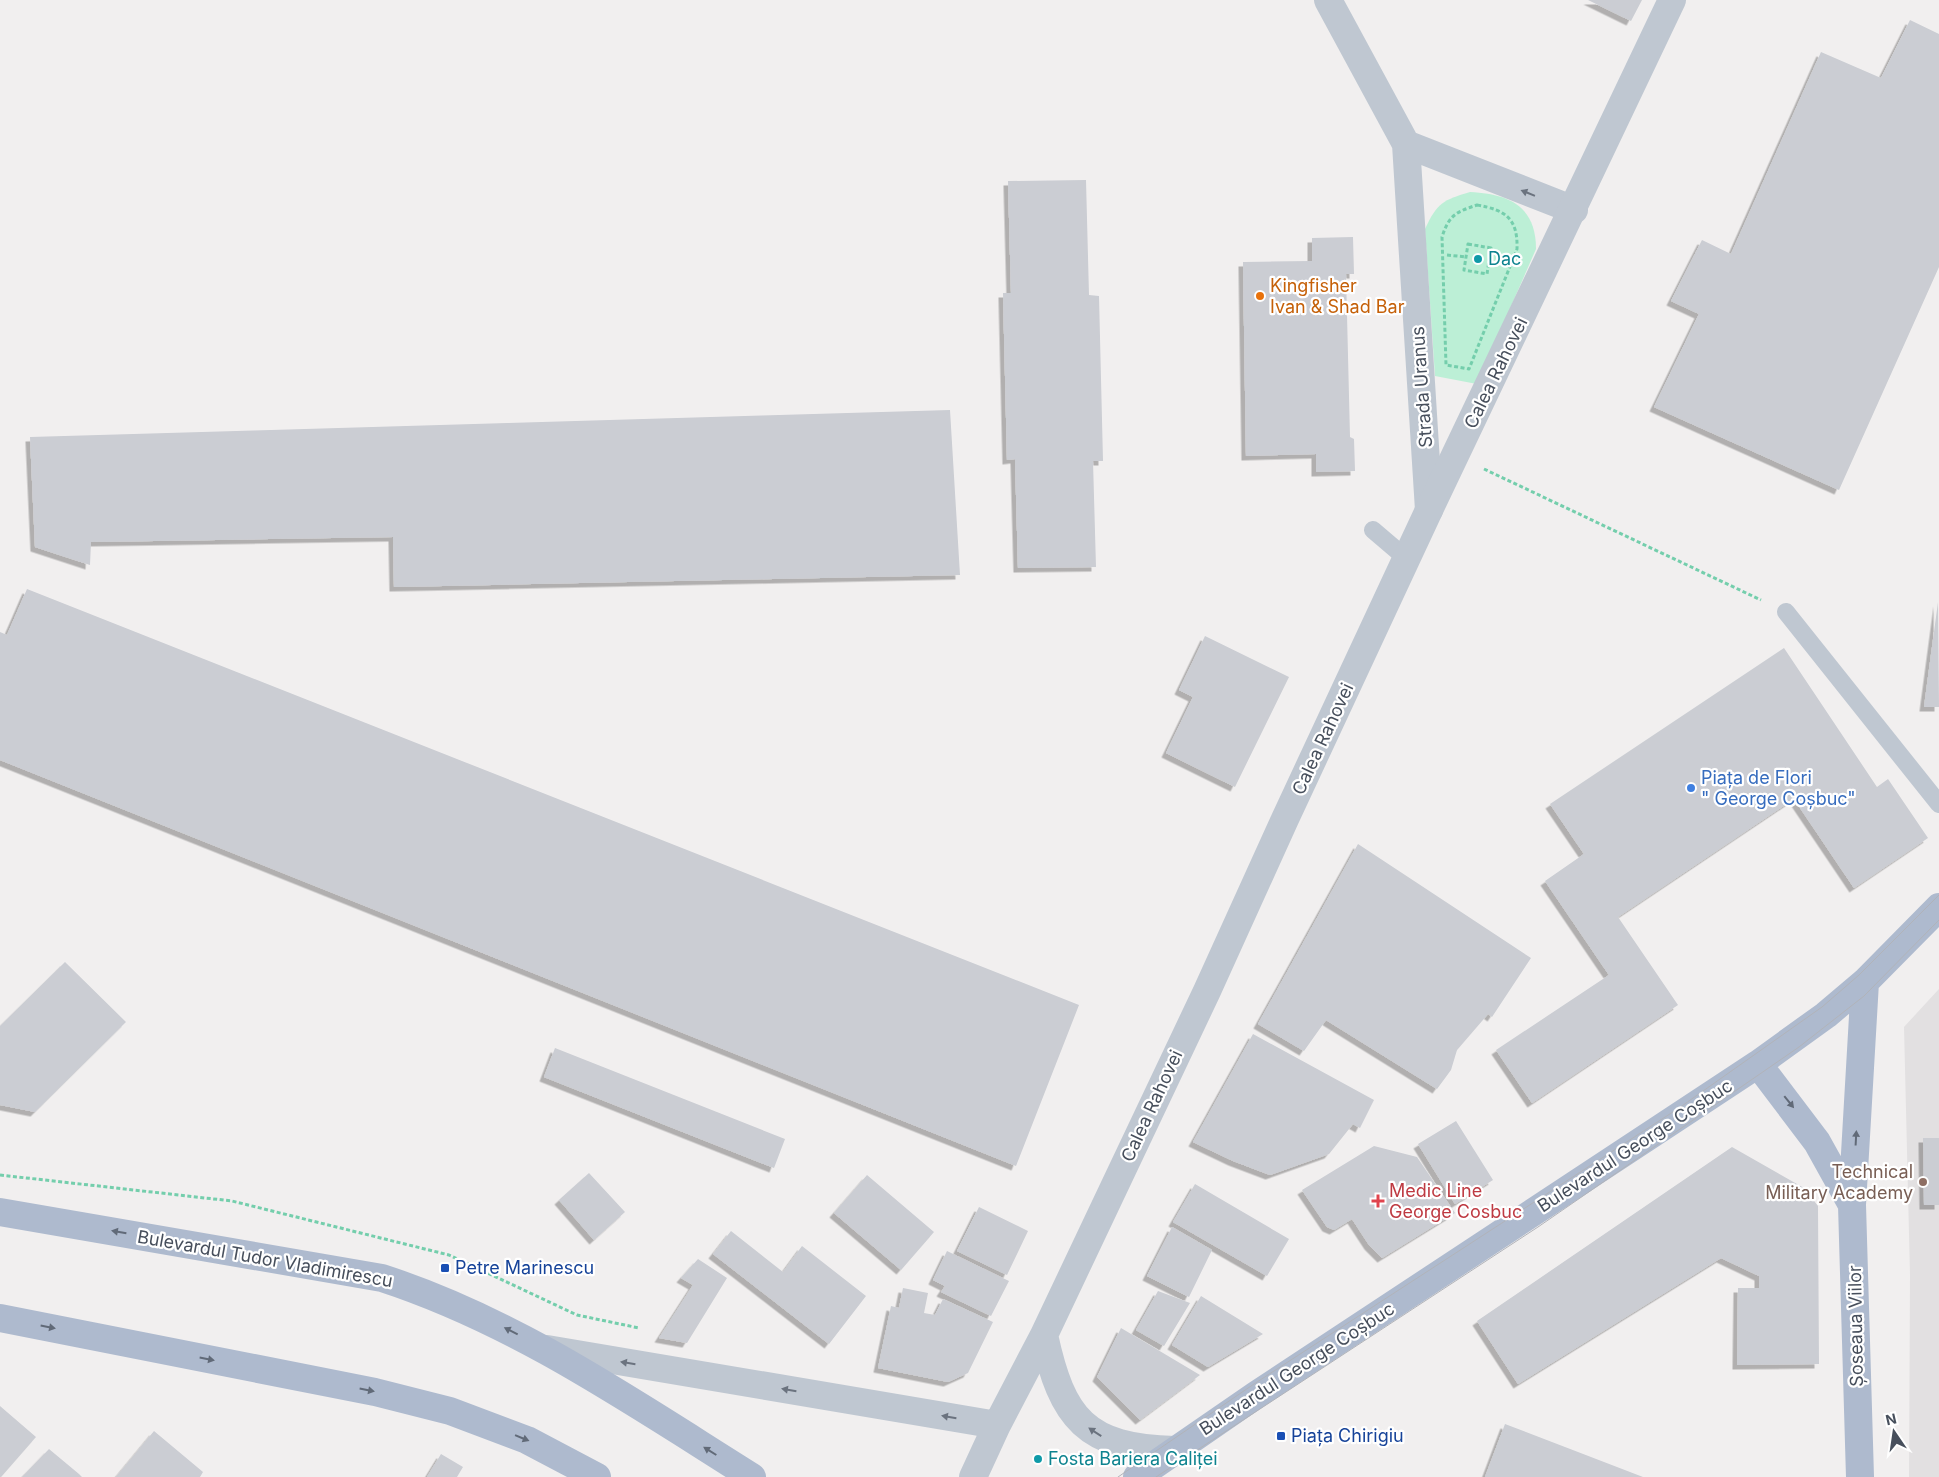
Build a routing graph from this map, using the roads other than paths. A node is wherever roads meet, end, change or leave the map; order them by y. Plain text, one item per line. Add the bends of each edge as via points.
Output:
1 (1328, 0) edge
2 (1672, 0) edge
3 (1406, 144) junction
4 (1574, 210) junction
5 (1430, 510) junction
6 (1373, 530) dead end
7 (1407, 559) junction
8 (1786, 612) road end
9 (1939, 804) edge
10 (1939, 907) edge
11 (1865, 982) junction
12 (1758, 1064) junction
13 (1852, 1204) junction
14 (0, 1212) edge
15 (0, 1318) edge
16 (1044, 1335) junction
17 (547, 1350) junction
18 (997, 1425) junction
19 (1175, 1450) junction
20 (597, 1477) edge
21 (752, 1477) edge
22 (973, 1477) edge
23 (1137, 1477) edge
24 (1860, 1477) edge

1 - 3 street, Strada Uranus
2 - 4 street, Calea Rahovei
4 -> 3 street
3 - 5 street, Strada Uranus
4 - 5 street, Calea Rahovei
5 - 7 street, Calea Rahovei
6 - 7 lane
7 - 16 street, Calea Rahovei
8 - 9 lane
10 - 11 main road, Bulevardul George Coșbuc
11 - 12 main road, Bulevardul George Coșbuc
13 -> 11 main road, Șoseaua Viilor
12 -> 13 main road, Șoseaua Viilor via 1817,1142
12 - 19 main road, Bulevardul George Coșbuc
13 - 24 main road, Șoseaua Viilor
17 -> 14 main road, Bulevardul Tudor Vladimirescu via 432,1294 382,1278
15 -> 20 main road via 375,1392 450,1411 527,1440
16 - 18 street, Calea Rahovei
19 -> 16 street via 1117,1444 1082,1423 1068,1408 1055,1383
18 -> 17 street
21 -> 17 main road, Bulevardul Tudor Vladimirescu
18 - 22 street, Calea Rahovei
19 - 23 main road, Bulevardul George Coșbuc

